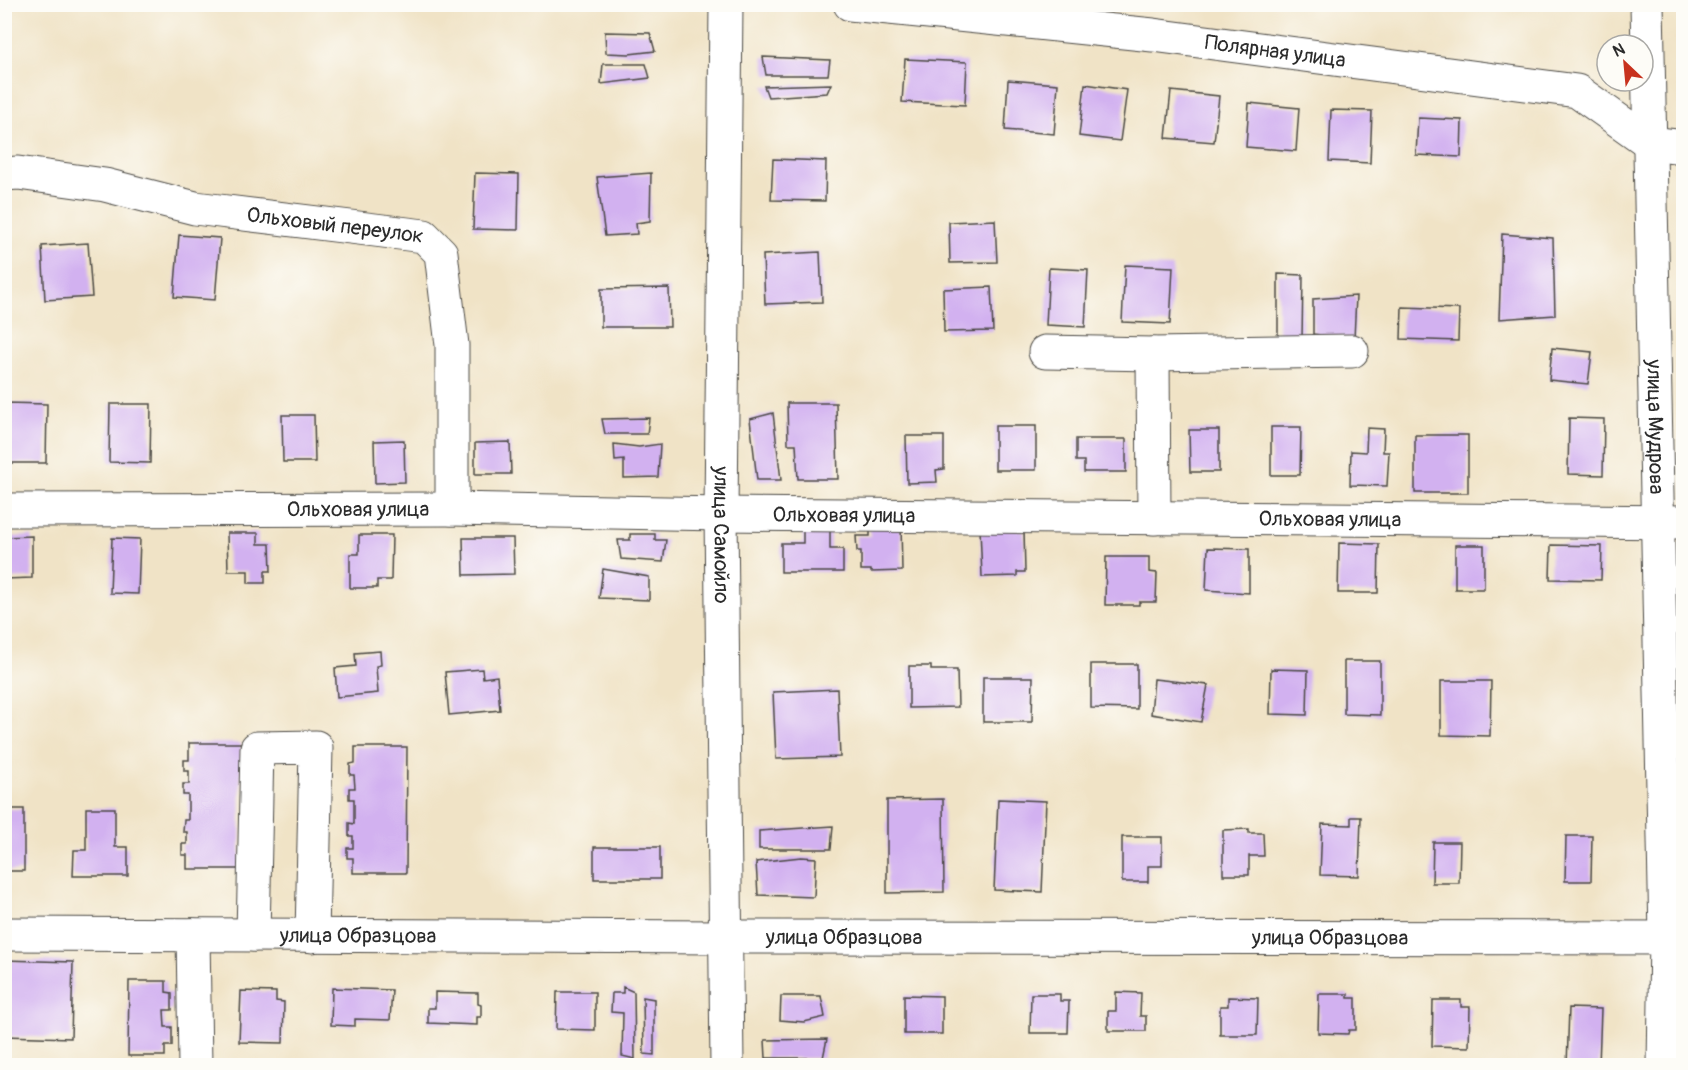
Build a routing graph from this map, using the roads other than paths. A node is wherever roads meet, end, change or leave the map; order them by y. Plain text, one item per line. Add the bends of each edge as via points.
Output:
1 (726, 4) edge
2 (850, 4) edge
3 (1647, 4) edge
4 (1650, 143) junction
5 (1683, 147) edge
6 (4, 174) edge
7 (1352, 351) dead end
8 (1045, 352) dead end
9 (1153, 354) junction
10 (453, 509) junction
11 (4, 510) edge
12 (721, 514) junction
13 (1155, 518) junction
14 (1671, 522) edge
15 (4, 934) edge
16 (193, 935) junction
17 (253, 935) junction
18 (312, 936) junction
19 (725, 937) junction
20 (1675, 938) edge
21 (195, 1065) edge
22 (727, 1065) edge
23 (1664, 1065) edge

1 - 12 street, улица Самойло
2 - 4 street, Полярная улица via 1154,35 1577,91
3 - 4 street, улица Мудрова
4 - 5 street, Полярная улица
4 - 14 street, улица Мудрова via 1650,234
6 - 10 street, Ольховый переулок via 105,185 195,208 424,236 441,253 452,345
7 - 9 street
8 - 9 street
9 - 13 street
10 - 11 street, Ольховая улица
10 - 12 street, Ольховая улица
12 - 13 street, Ольховая улица
12 - 19 street, улица Самойло
13 - 14 street, Ольховая улица
14 - 20 street, улица Мудрова
15 - 16 street, улица Образцова
16 - 17 street, улица Образцова
16 - 21 street
17 - 18 street, улица Образцова
17 - 18 street via 257,748 316,747
18 - 19 street, улица Образцова
19 - 20 street, улица Образцова
19 - 22 street, улица Самойло
20 - 23 street, улица Мудрова

